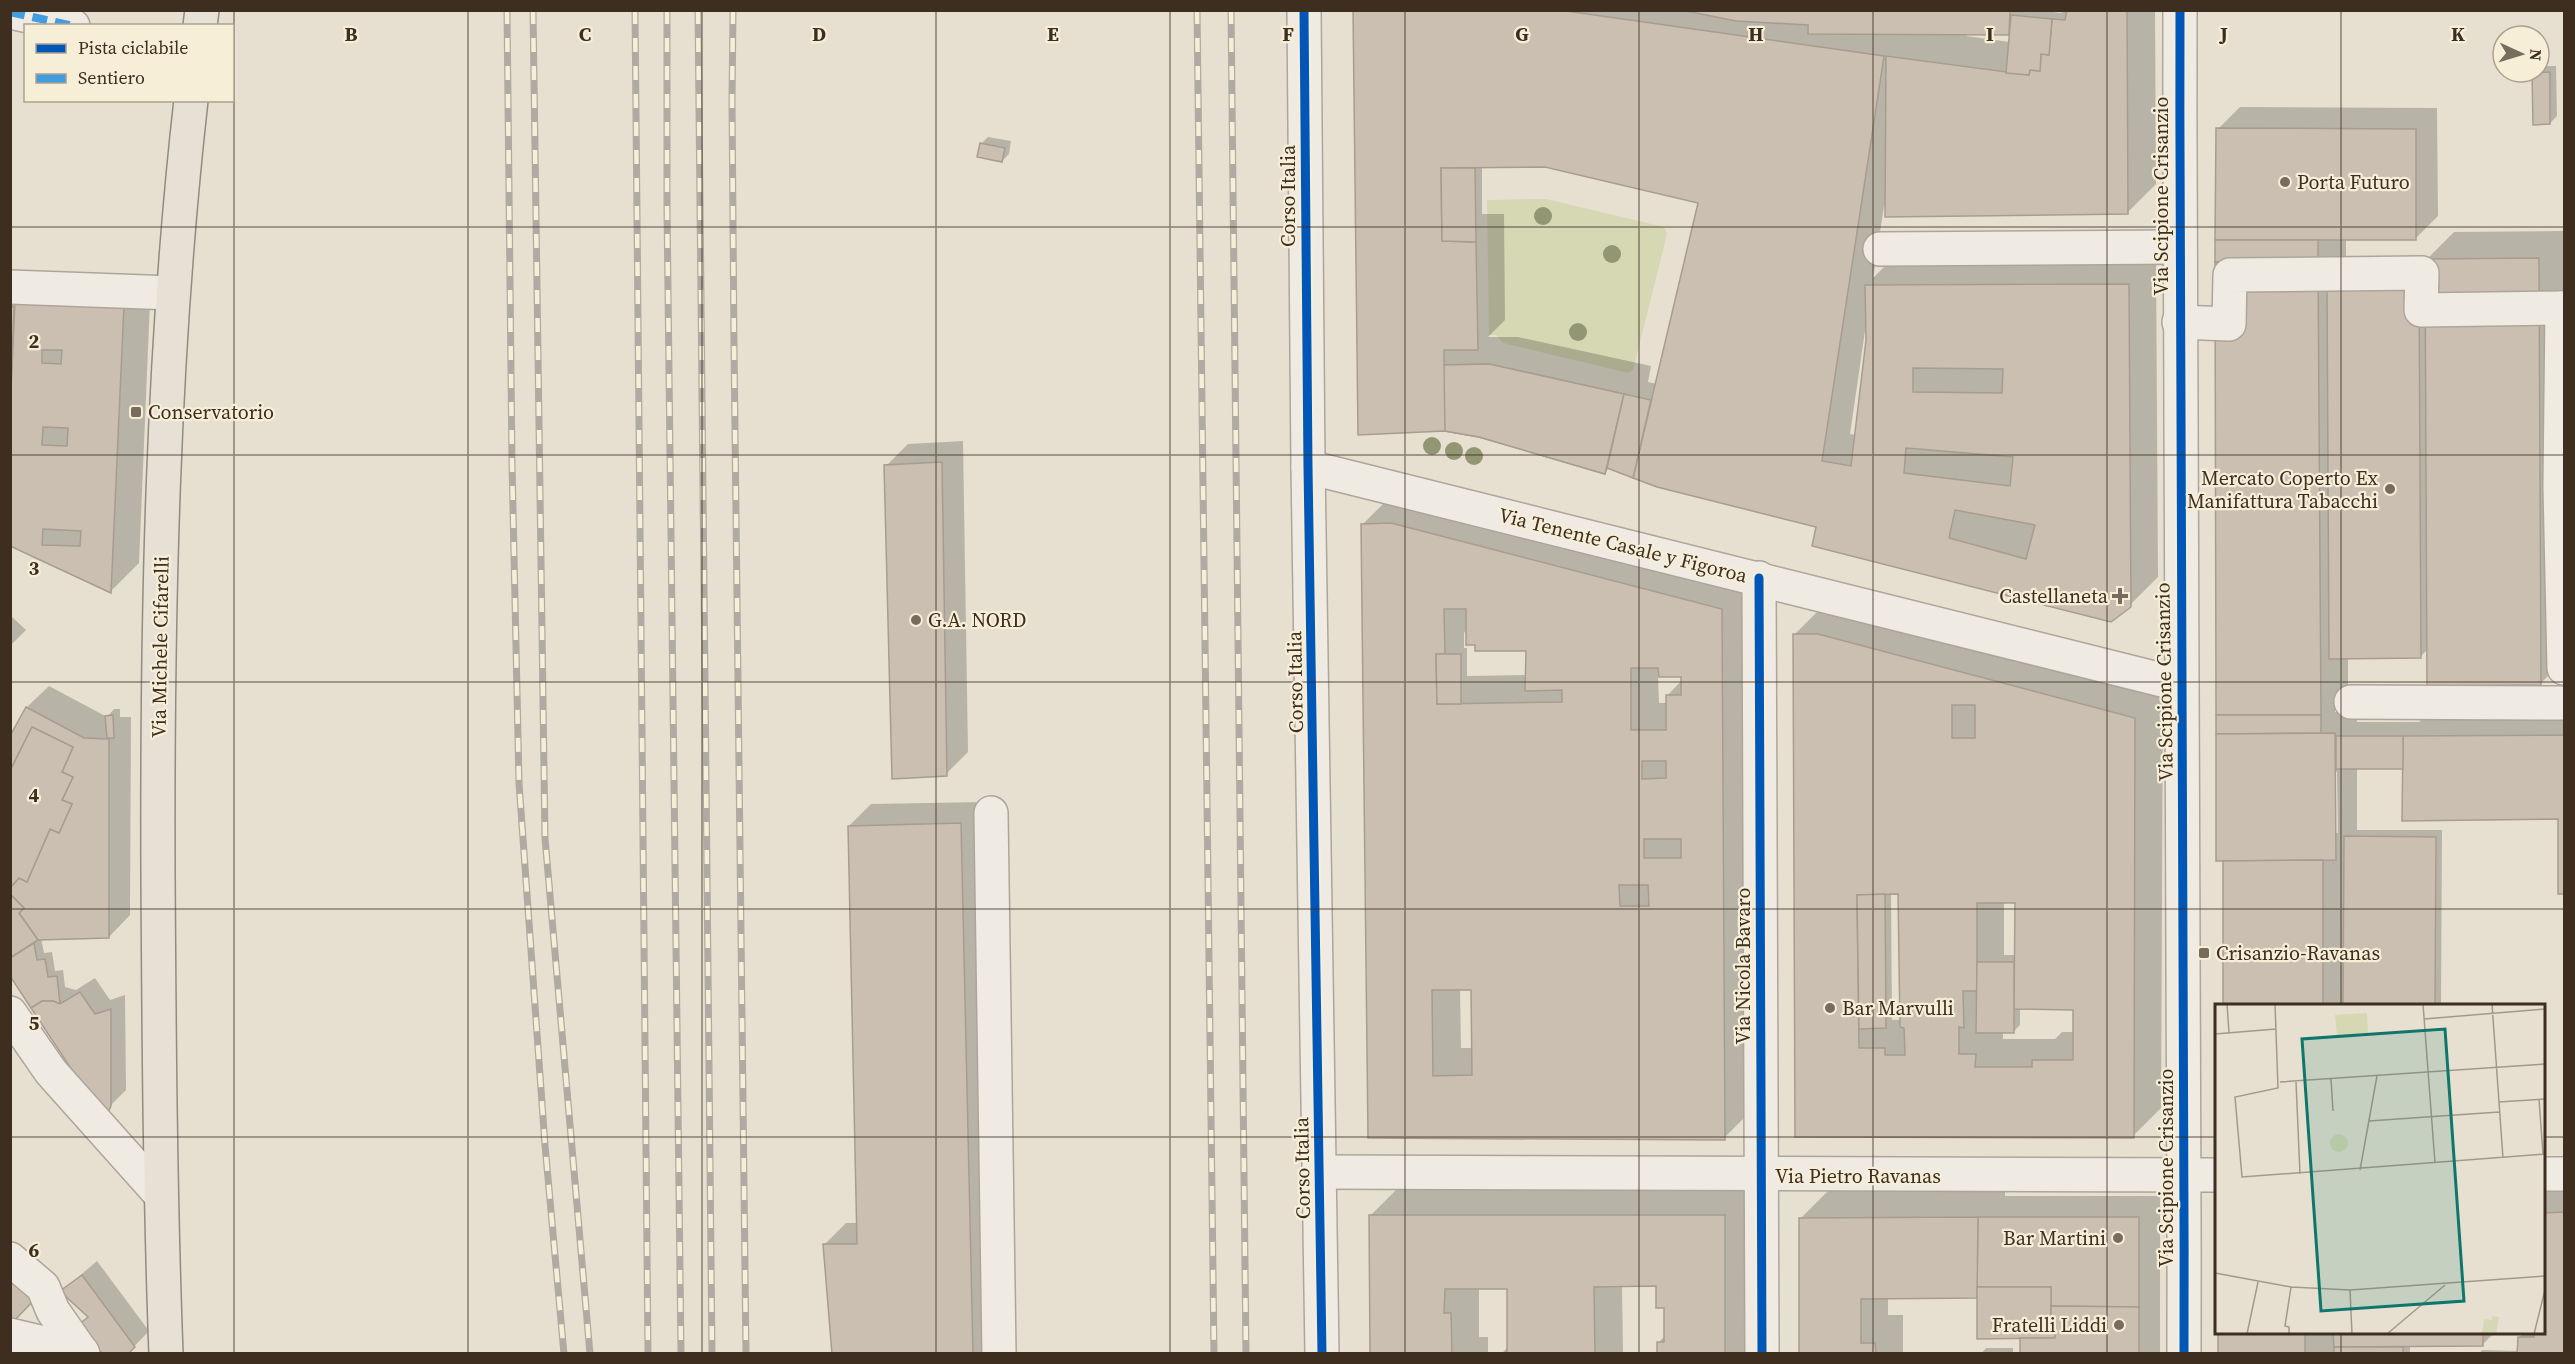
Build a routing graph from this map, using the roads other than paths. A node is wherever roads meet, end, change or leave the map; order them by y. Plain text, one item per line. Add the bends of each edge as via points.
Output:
1 (1304, 10) edge
2 (2180, 10) edge
3 (10, 12) edge
4 (64, 24) edge
5 (191, 102) edge
6 (2180, 247) junction
7 (1880, 249) dead end
8 (10, 287) edge
9 (173, 293) junction
10 (2563, 308) edge
11 (2179, 322) junction
12 (1308, 466) junction
13 (1759, 579) junction
14 (2565, 668) edge
15 (2182, 685) junction
16 (2351, 702) dead end
17 (2565, 703) edge
18 (991, 813) dead end
19 (10, 1013) edge
20 (1319, 1172) junction
21 (2545, 1174) edge
22 (2565, 1174) edge
23 (1761, 1175) junction
24 (2201, 1176) edge
25 (160, 1194) junction
26 (10, 1259) edge
27 (10, 1335) edge
28 (82, 1353) edge
29 (166, 1353) edge
30 (999, 1353) edge
31 (1322, 1353) edge
32 (1762, 1353) edge
33 (2184, 1353) edge

1 - 12 street, Corso Italia
2 - 6 street, Via Scipione Crisanzio
3 - 4 street
5 - 9 main road, Via Michele Cifarelli
6 - 7 street
6 - 11 street, Via Scipione Crisanzio
8 - 9 street
9 - 25 main road, Via Michele Cifarelli via 159,615
10 - 11 street via 2421,310 2422,273 2230,275 2229,324
10 - 14 street via 2560,486
11 - 15 street, Via Scipione Crisanzio
12 - 13 street, Via Tenente Casale y Figoroa
12 - 20 street, Corso Italia
13 - 15 street, Via Tenente Casale y Figoroa
13 - 23 street, Via Nicola Bavaro
15 - 24 street, Via Scipione Crisanzio
16 - 17 street
18 - 30 street
19 - 25 street via 51,1072
20 - 23 street, Via Pietro Ravanas
20 - 31 street, Corso Italia
21 - 22 street
23 - 24 street, Via Pietro Ravanas
23 - 32 street, Via Nicola Bavaro
24 - 33 street, Via Scipione Crisanzio
25 - 29 main road, Via Michele Cifarelli
26 - 28 street via 42,1287 53,1311
27 - 28 street

